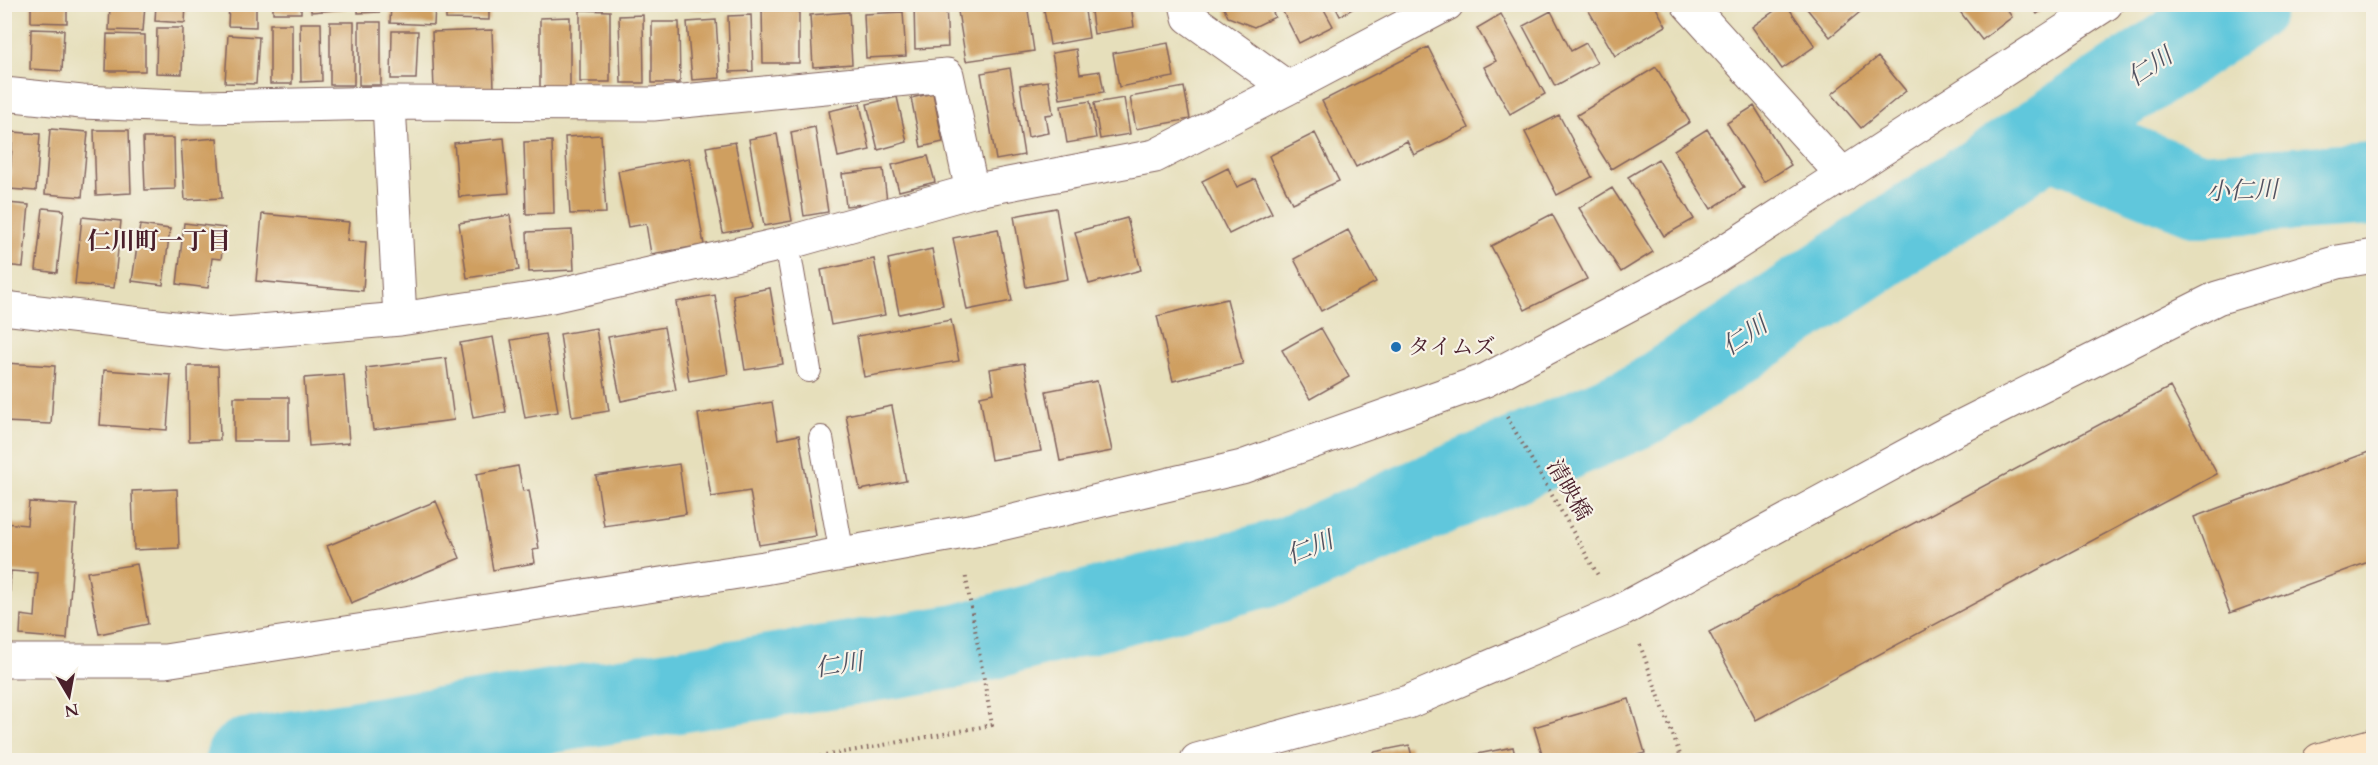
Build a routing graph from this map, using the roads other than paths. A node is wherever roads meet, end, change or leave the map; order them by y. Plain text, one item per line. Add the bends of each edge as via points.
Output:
1 (1186, 4) edge
2 (1447, 4) edge
3 (1688, 4) edge
4 (2106, 4) edge
5 (1288, 88) junction
6 (4, 94) edge
7 (389, 103) junction
8 (1843, 175) junction
9 (972, 191) junction
10 (787, 243) junction
11 (2373, 256) edge
12 (4, 308) edge
13 (400, 319) junction
14 (809, 369) dead end
15 (821, 438) dead end
16 (842, 555) junction
17 (4, 661) edge
18 (2373, 745) edge
19 (1197, 760) edge
20 (2319, 760) edge

1 - 5 street via 1189,17
2 - 5 street
3 - 8 street
4 - 8 street
5 - 9 street via 1155,156
6 - 7 street via 202,107
7 - 9 street via 653,104 947,75
7 - 13 street
8 - 16 street via 1702,266 1486,380 1242,467 1048,514
9 - 10 street
10 - 13 street via 552,296
10 - 14 lane
11 - 19 street via 2338,262 2217,298 1950,432 1626,607 1408,702
12 - 13 street via 225,334
15 - 16 lane
16 - 17 street via 165,661
18 - 20 street

